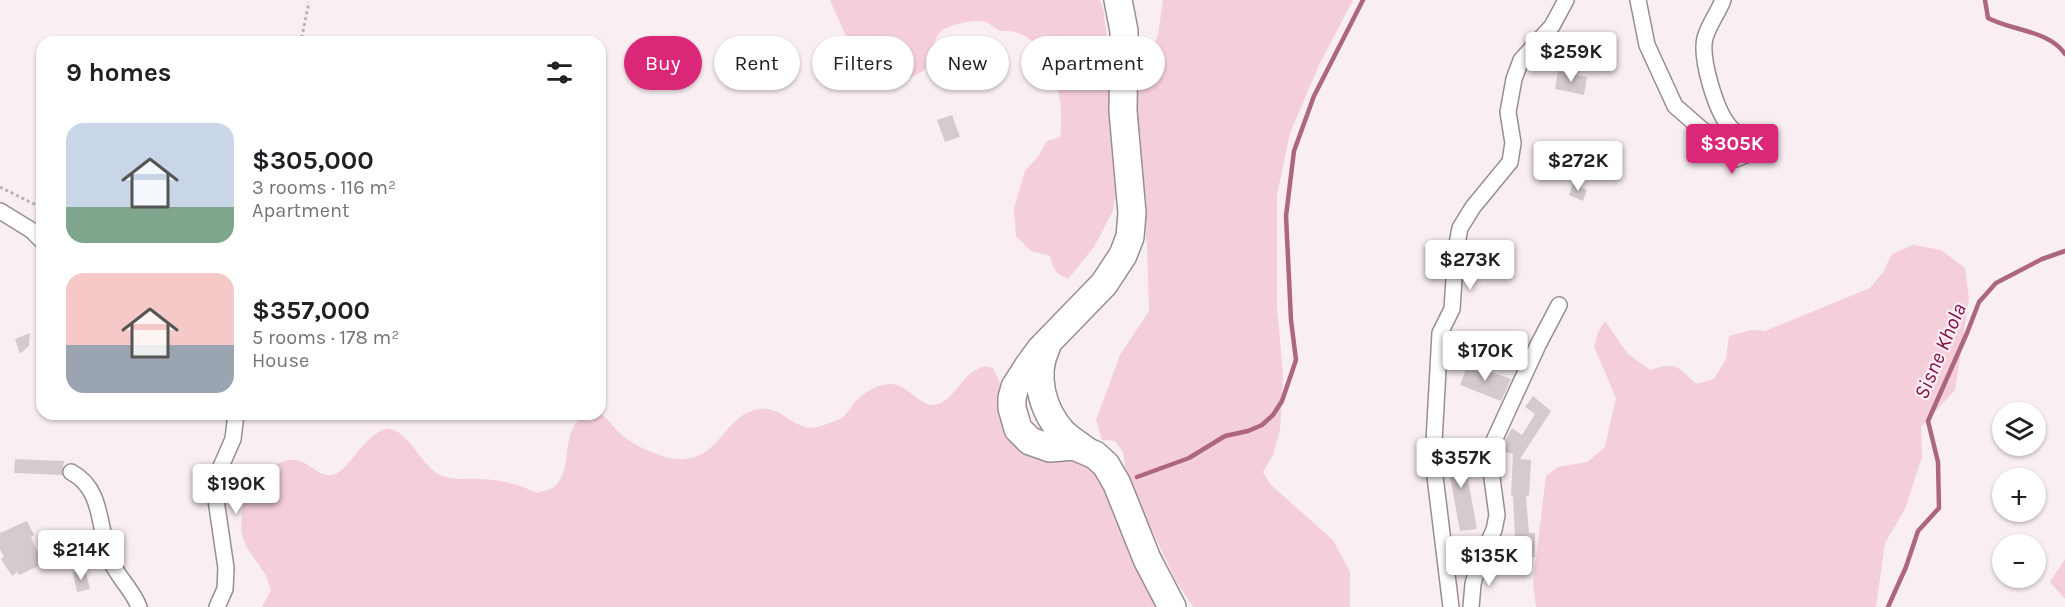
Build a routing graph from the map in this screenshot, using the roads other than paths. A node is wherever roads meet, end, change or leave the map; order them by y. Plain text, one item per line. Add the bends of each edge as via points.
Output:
1 (1118, 0) edge
2 (1566, 0) edge
3 (1638, 0) edge
4 (1723, 0) edge
5 (0, 211) edge
6 (36, 234) edge
7 (1559, 305) dead end
8 (235, 420) edge
9 (71, 472) dead end
10 (139, 607) edge
11 (218, 607) edge
12 (1172, 607) edge
13 (1451, 607) edge
14 (1471, 607) edge

1 - 12 highway via 1124,31 1123,111 1132,213 1130,237 1104,284 1049,340 1029,365 1012,398 1015,421 1022,434 1035,444 1050,448 1074,446 1095,454 1106,465
2 - 13 street via 1552,26 1521,60 1508,112 1513,143 1510,162 1460,228 1452,309 1440,333 1434,460
3 - 4 street via 1647,45 1675,105 1736,159 1748,154 1752,146 1722,116 1713,94 1704,42
5 - 6 street
7 - 14 street via 1492,445 1497,514 1479,562
8 - 11 street via 233,439 214,493 226,568 225,589
9 - 10 street via 90,488 98,505 110,558

